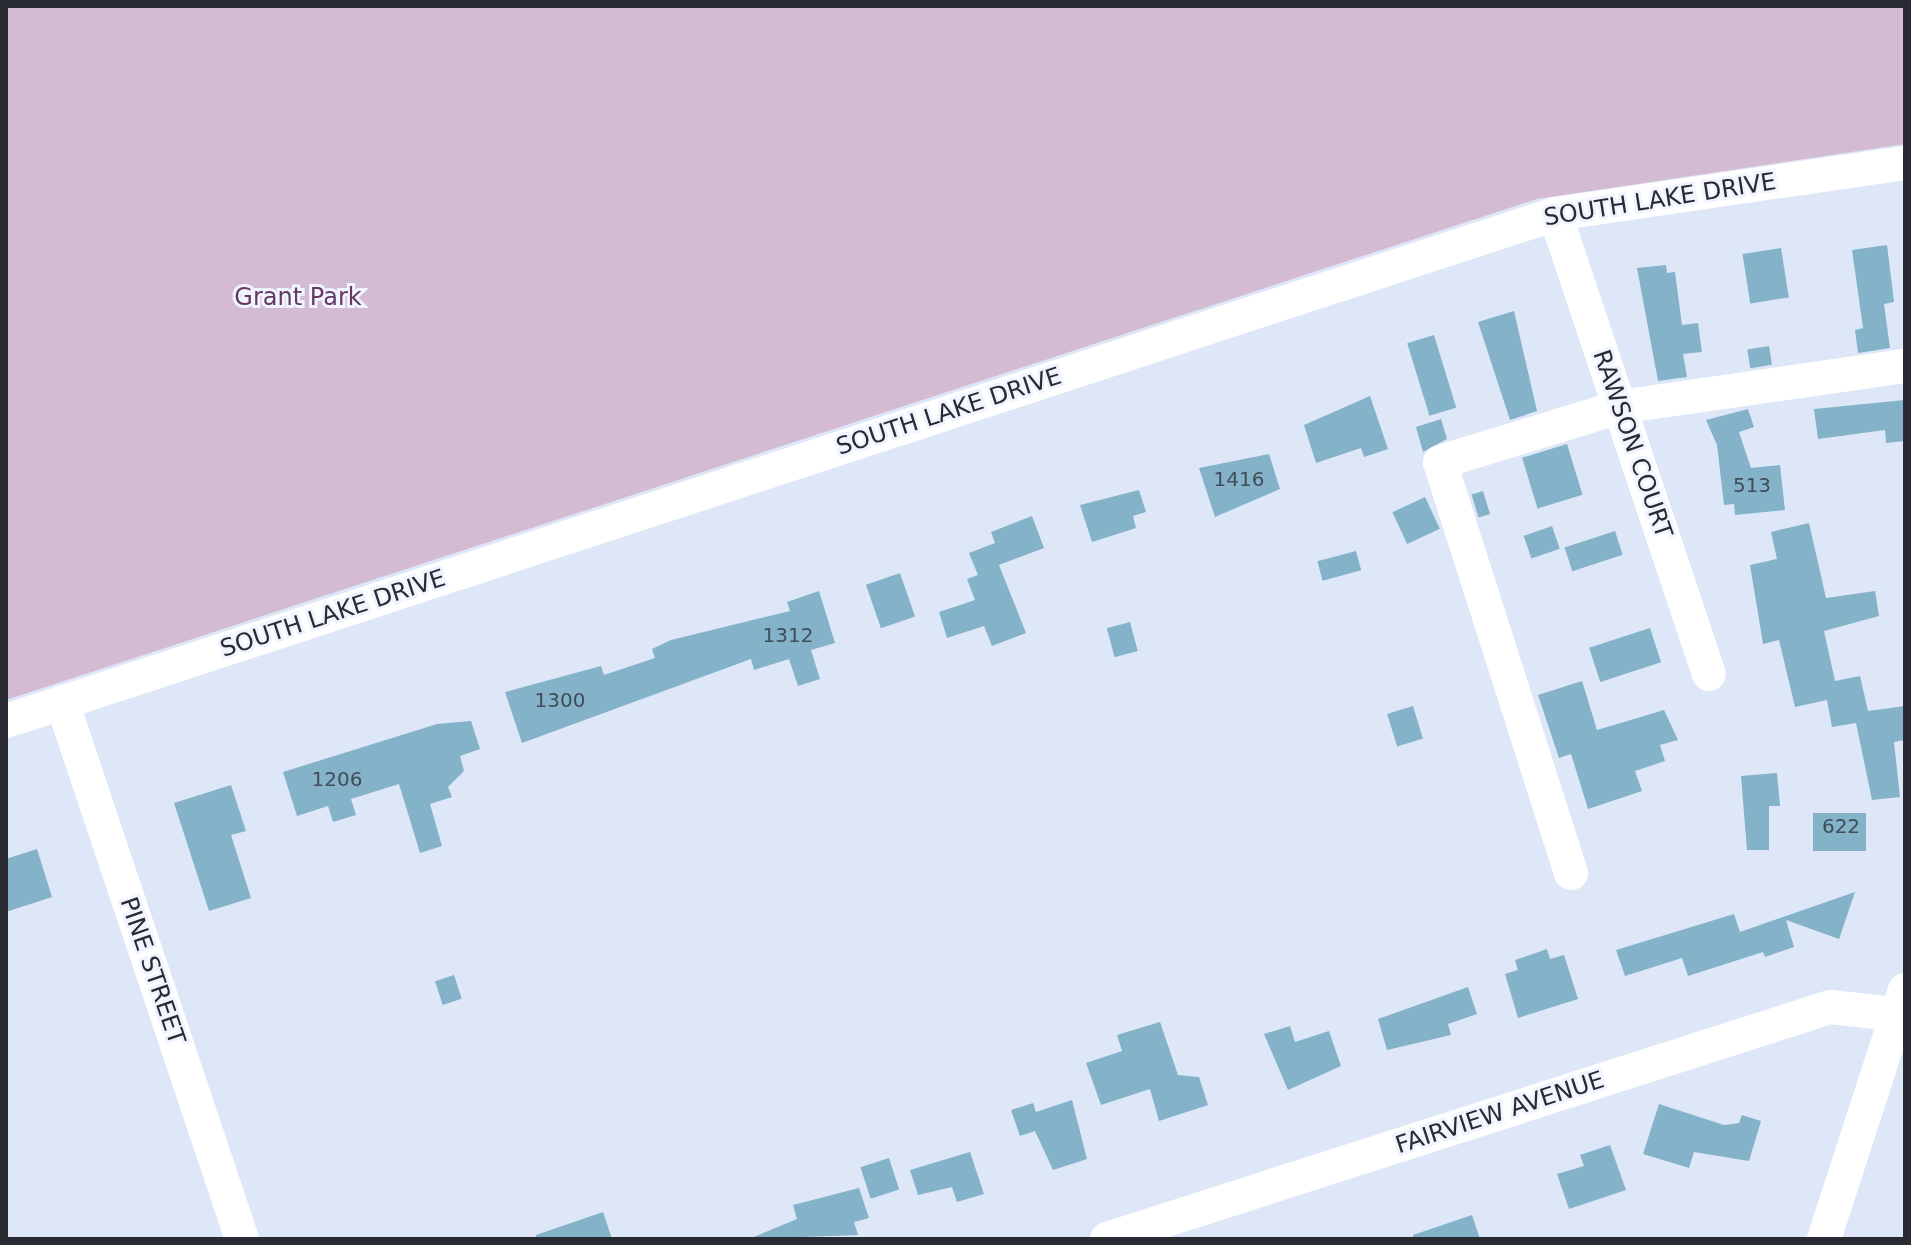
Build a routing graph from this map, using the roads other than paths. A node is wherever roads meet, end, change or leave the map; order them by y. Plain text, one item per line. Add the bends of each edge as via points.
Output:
1 (1905, 163) edge
2 (1555, 214) junction
3 (1905, 366) edge
4 (1620, 407) junction
5 (1709, 674) dead end
6 (62, 702) junction
7 (6, 721) edge
8 (1571, 873) dead end
9 (1900, 1002) edge
10 (242, 1239) edge
11 (1107, 1239) edge
12 (1824, 1239) edge

1 - 2 street, SOUTH LAKE DRIVE
2 - 4 street, RAWSON COURT
2 - 6 street, SOUTH LAKE DRIVE
3 - 4 street
4 - 5 street, RAWSON COURT
4 - 8 street via 1440,462
6 - 7 street, SOUTH LAKE DRIVE
6 - 10 street, PINE STREET
9 - 11 street, FAIRVIEW AVENUE via 1830,1007
9 - 12 street

